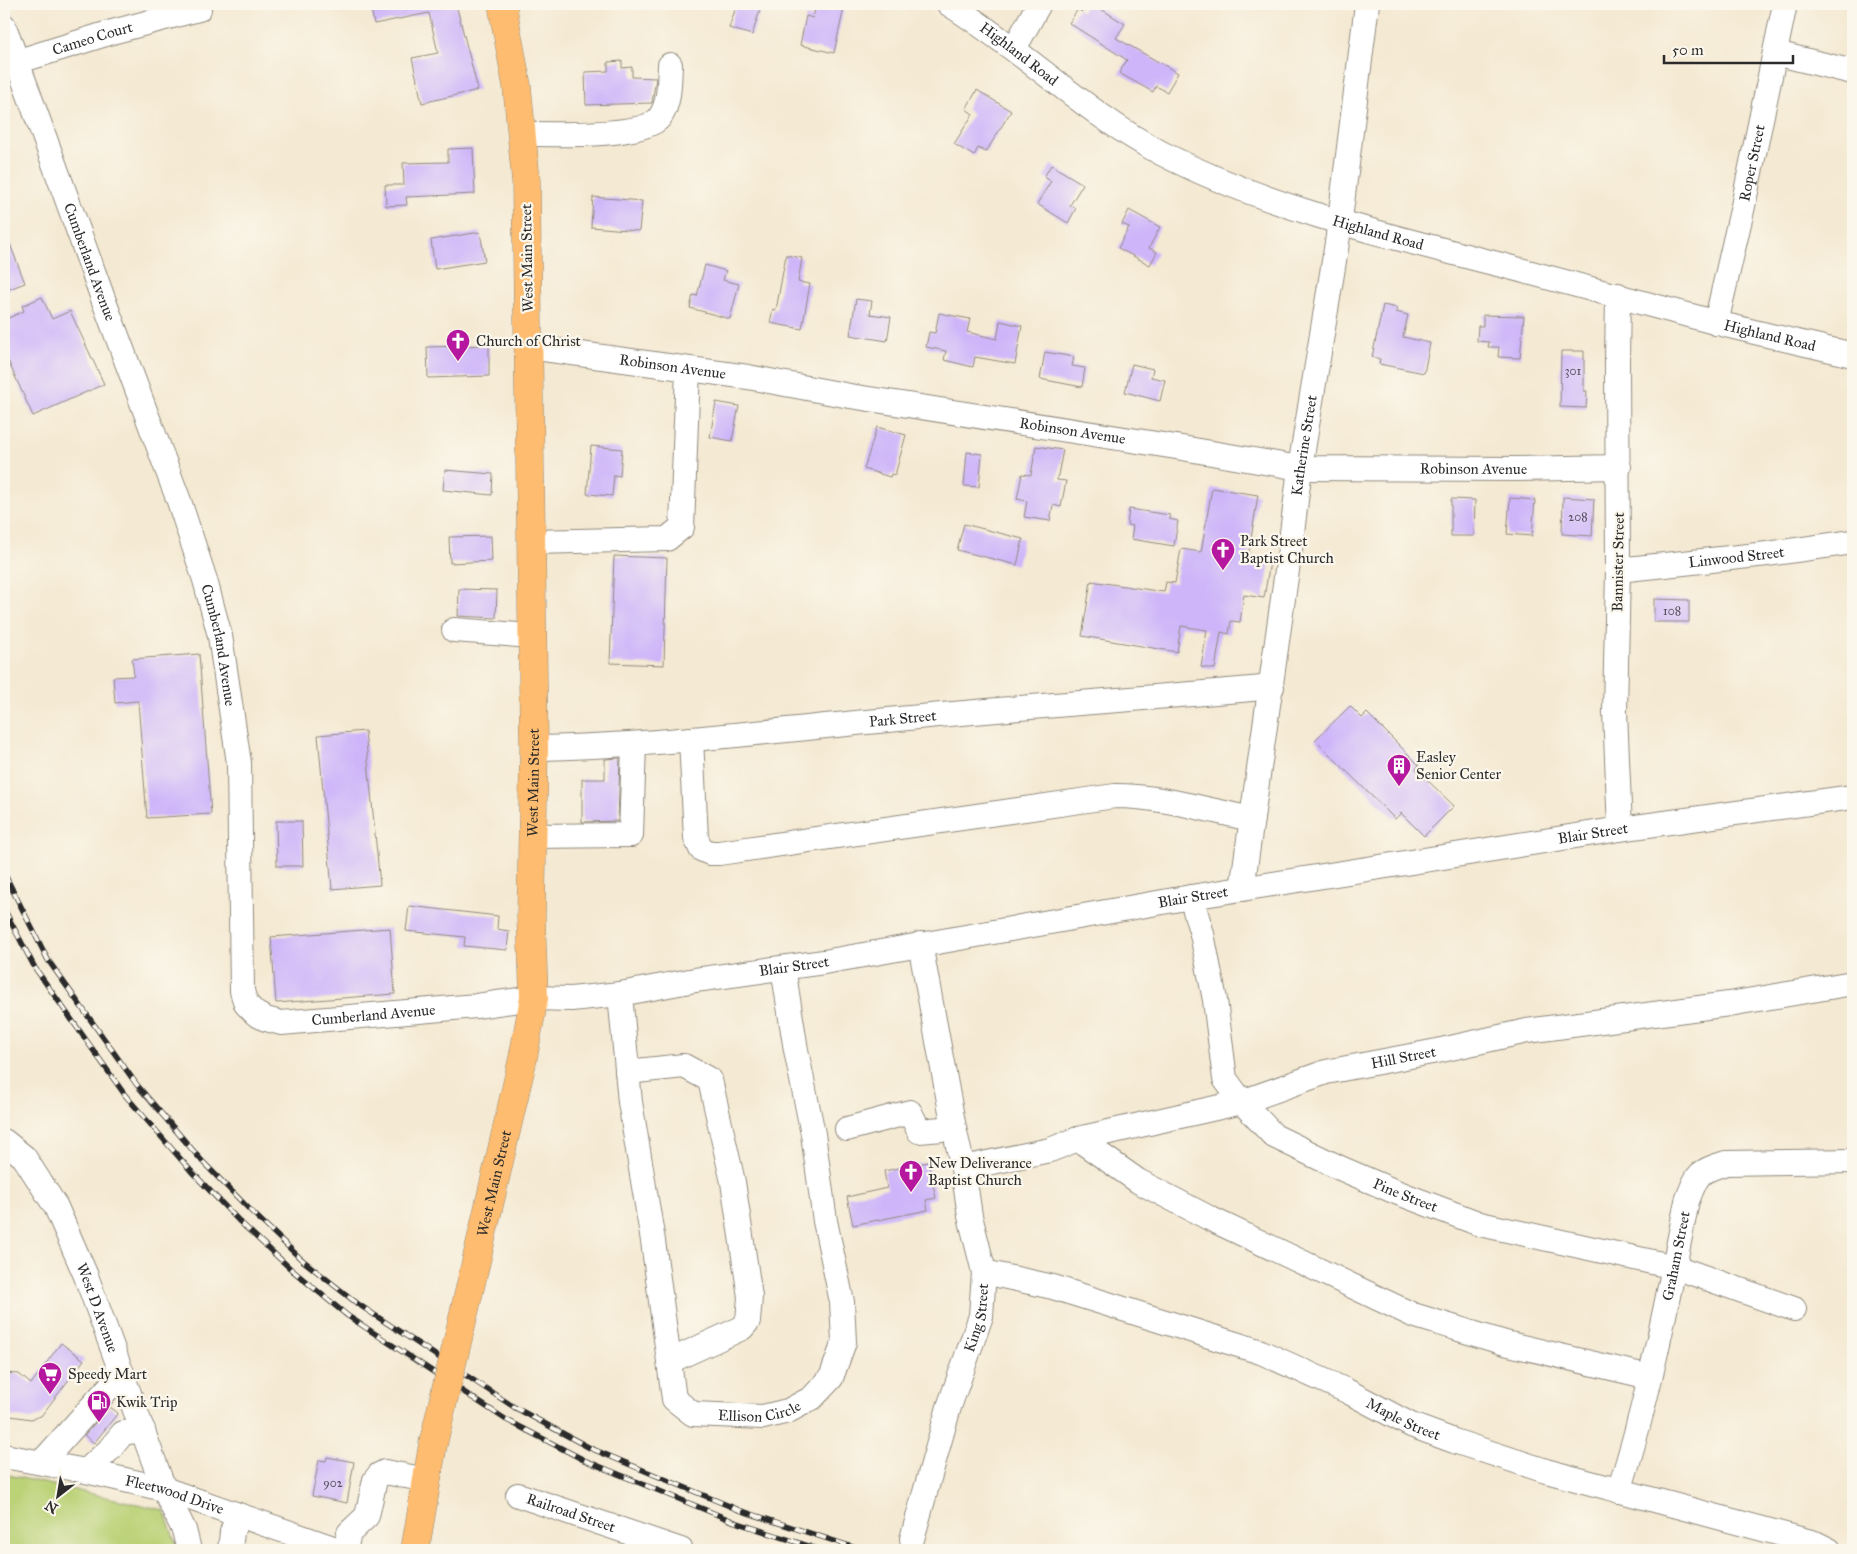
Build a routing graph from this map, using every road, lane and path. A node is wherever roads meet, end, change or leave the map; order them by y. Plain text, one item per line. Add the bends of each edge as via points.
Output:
1 (502, 4) edge
2 (950, 4) edge
3 (1039, 4) edge
4 (1367, 4) edge
5 (1785, 4) edge
6 (199, 10) dead end
7 (4, 26) edge
8 (1014, 49) junction
9 (1775, 53) junction
10 (16, 62) junction
11 (670, 65) dead end
12 (1853, 72) edge
13 (521, 134) junction
14 (1339, 221) junction
15 (1618, 295) junction
16 (1716, 323) junction
17 (529, 347) junction
18 (1853, 355) edge
19 (688, 369) junction
20 (1618, 467) junction
21 (1300, 468) junction
22 (531, 542) junction
23 (1853, 542) edge
24 (1618, 570) junction
25 (454, 630) dead end
26 (532, 636) junction
27 (1272, 687) junction
28 (691, 739) junction
29 (634, 744) junction
30 (534, 748) junction
31 (1853, 797) edge
32 (1252, 819) junction
33 (1620, 829) junction
34 (532, 836) junction
35 (1242, 889) junction
36 (1191, 897) junction
37 (920, 944) junction
38 (783, 968) junction
39 (1853, 983) edge
40 (620, 994) junction
41 (534, 998) junction
42 (627, 1072) junction
43 (1242, 1102) junction
44 (847, 1128) dead end
45 (954, 1128) junction
46 (1078, 1139) junction
47 (4, 1141) edge
48 (1853, 1161) edge
49 (963, 1168) junction
50 (1674, 1267) junction
51 (984, 1272) junction
52 (1794, 1309) dead end
53 (670, 1361) junction
54 (122, 1373) junction
55 (1650, 1377) junction
56 (143, 1430) junction
57 (4, 1456) edge
58 (42, 1462) junction
59 (86, 1471) junction
60 (427, 1480) junction
61 (164, 1489) junction
62 (1619, 1491) junction
63 (518, 1495) dead end
64 (238, 1515) junction
65 (912, 1539) dead end
66 (189, 1550) edge
67 (230, 1550) edge
68 (339, 1550) edge
69 (345, 1550) edge
70 (415, 1550) edge
71 (681, 1550) edge
72 (1829, 1550) edge

1 - 13 main road, West Main Street via 517,86
2 - 8 street, Highland Road
3 - 8 street
4 - 14 street, Katherine Street
5 - 9 street, Roper Street
6 - 10 street, Cameo Court via 112,32
7 - 10 street, Cumberland Avenue
8 - 14 street, Highland Road via 1117,127 1163,153 1220,180
9 - 12 street
9 - 16 street, Roper Street
10 - 41 street, Cumberland Avenue via 179,501 220,636 238,763 242,991 246,1004 266,1020 280,1024
11 - 13 street via 668,100 659,118 645,127 624,131
13 - 17 main road, West Main Street via 526,181
14 - 15 street, Highland Road
14 - 21 street, Katherine Street
15 - 16 street, Highland Road
15 - 20 street, Bannister Street
16 - 18 street, Highland Road
17 - 19 street, Robinson Avenue
17 - 22 main road, West Main Street
19 - 21 street, Robinson Avenue via 748,376 850,396
19 - 22 street via 682,527 667,539
20 - 21 street, Robinson Avenue
20 - 24 street, Bannister Street
21 - 27 street, Katherine Street
22 - 26 main road, West Main Street
23 - 24 street, Linwood Street
24 - 33 street, Bannister Street via 1615,712
25 - 26 street
26 - 30 main road, West Main Street
27 - 28 street, Park Street
27 - 32 street, Katherine Street
28 - 29 street, Park Street
28 - 32 street via 696,838 701,849 710,853 1115,796 1165,801
29 - 30 street, Park Street
29 - 34 street via 631,835
30 - 34 main road, West Main Street
31 - 33 street, Blair Street
32 - 35 street, Katherine Street
33 - 35 street, Blair Street
34 - 41 main road, West Main Street
35 - 36 street, Blair Street
36 - 37 street, Blair Street
36 - 43 street, Pine Street via 1215,1000 1225,1079
37 - 38 street, Blair Street
37 - 45 street, King Street
38 - 40 street, Blair Street
38 - 53 street, Ellison Circle via 842,1302 844,1342 830,1378 812,1398 788,1411 763,1417 693,1414 674,1400
39 - 43 street, Hill Street via 1729,1004 1527,1031 1326,1072
40 - 41 street, Blair Street via 571,999
40 - 42 street, Ellison Circle
41 - 60 main road, West Main Street, bridge
42 - 53 street, Ellison Circle
42 - 53 street via 684,1066 710,1080 733,1182 750,1297 748,1321 742,1328
43 - 46 street, Hill Street
43 - 50 street, Pine Street via 1274,1136 1396,1192 1480,1224
44 - 45 street via 910,1112 920,1131
45 - 49 street, King Street
46 - 49 street, Hill Street via 1050,1150
46 - 55 street via 1138,1181 1413,1315 1506,1343
47 - 54 street, West D Avenue via 24,1157 56,1207
48 - 50 street, Graham Street via 1726,1164 1706,1169 1697,1177 1687,1201
49 - 51 street, King Street via 970,1216
50 - 52 street, Pine Street
50 - 55 street, Graham Street
51 - 62 street, Maple Street via 1053,1287 1262,1352 1411,1425 1546,1471
51 - 65 street, King Street via 981,1316 949,1407
54 - 56 street, West D Avenue
54 - 58 street
55 - 62 street, Graham Street
56 - 59 street via 123,1433
56 - 61 street, West D Avenue
57 - 58 street, Fleetwood Drive
58 - 59 street, Fleetwood Drive
59 - 61 street, Fleetwood Drive
60 - 69 street via 385,1472 379,1475 366,1516 349,1533
60 - 70 main road, West Main Street
61 - 64 street, Fleetwood Drive
61 - 66 street, West D Avenue via 184,1530
62 - 72 street, Maple Street via 1815,1542
63 - 71 street, Railroad Street
64 - 67 street
64 - 68 street, Fleetwood Drive

